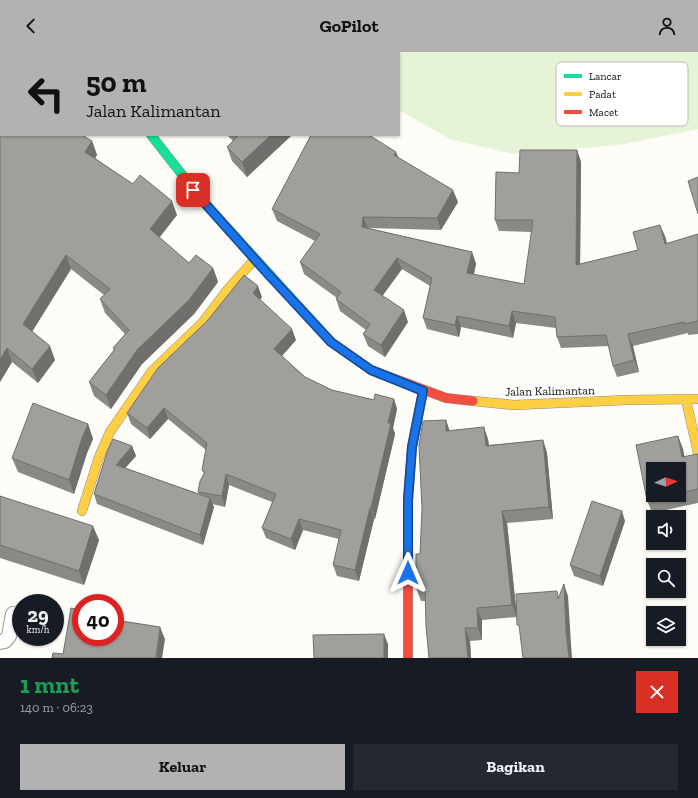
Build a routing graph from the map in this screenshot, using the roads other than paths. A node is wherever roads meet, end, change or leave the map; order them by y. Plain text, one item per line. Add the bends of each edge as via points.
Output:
1 (152, 136) edge
2 (254, 260) junction
3 (423, 391) junction
4 (698, 399) edge
5 (686, 400) junction
6 (698, 453) edge
7 (82, 511) dead end
8 (12, 620) edge
9 (0, 642) edge
10 (408, 658) edge

1 - 2 main road, Jalan Kalimantan
2 - 3 main road, Jalan Kalimantan via 331,342 371,370
2 - 7 main road via 203,322 152,371 110,432 99,456
3 - 5 main road, Jalan Kalimantan via 446,398 514,405
3 - 10 main road via 412,447 408,500
4 - 5 main road, Jalan Kalimantan
5 - 6 main road
8 - 9 lane via 9,636 5,642

